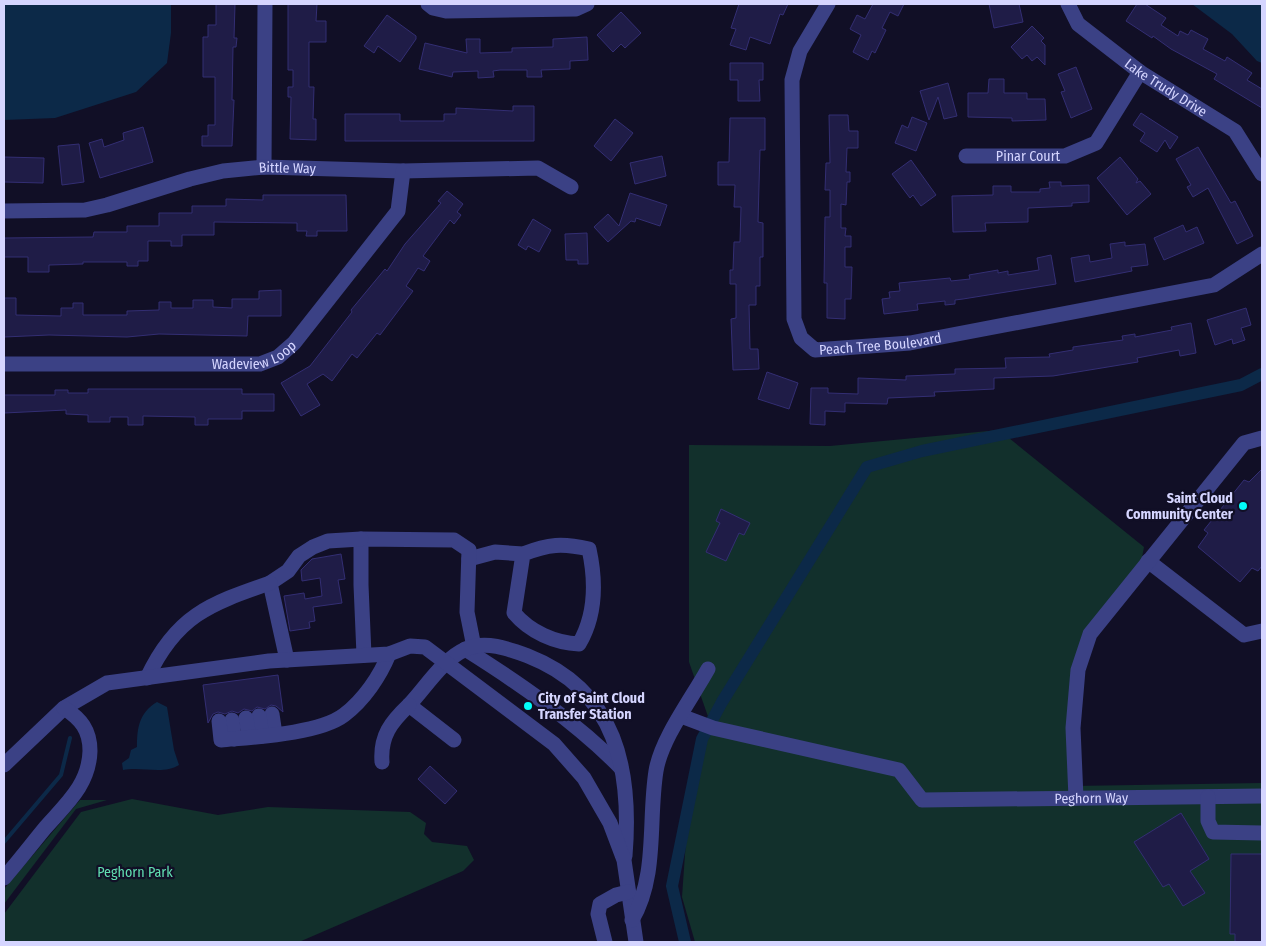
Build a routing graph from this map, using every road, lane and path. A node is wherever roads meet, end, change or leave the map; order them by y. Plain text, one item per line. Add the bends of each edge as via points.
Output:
1 (266, 4) edge
2 (428, 4) edge
3 (586, 4) edge
4 (828, 4) edge
5 (1068, 4) edge
6 (1140, 72) junction
7 (966, 156) dead end
8 (264, 167) junction
9 (403, 171) junction
10 (1262, 174) edge
11 (571, 187) dead end
12 (4, 211) edge
13 (1262, 254) edge
14 (4, 364) edge
15 (1262, 438) edge
16 (361, 539) junction
17 (523, 554) junction
18 (468, 559) junction
19 (1148, 561) junction
20 (270, 582) junction
21 (1262, 631) edge
22 (470, 648) junction
23 (389, 654) junction
24 (364, 655) junction
25 (287, 660) junction
26 (447, 662) junction
27 (708, 669) dead end
28 (146, 678) junction
29 (409, 705) junction
30 (64, 708) junction
31 (681, 716) junction
32 (246, 718) junction
33 (255, 736) junction
34 (454, 740) dead end
35 (382, 762) dead end
36 (4, 765) edge
37 (621, 768) junction
38 (1262, 796) edge
39 (1208, 797) junction
40 (1076, 798) junction
41 (1262, 833) edge
42 (625, 864) junction
43 (4, 878) edge
44 (628, 892) junction
45 (632, 920) junction
46 (605, 942) edge
47 (636, 942) edge

1 - 8 street
2 - 3 street via 446,10 576,9
4 - 13 street, Peach Tree Boulevard via 800,51 792,80 794,320 802,338 815,350 910,343 1214,285
5 - 6 street, Lake Trudy Drive via 1078,24
6 - 7 street, Pinar Court via 1096,143 1065,156
6 - 10 street, Lake Trudy Drive via 1236,131
8 - 9 street, Bittle Way
8 - 12 street, Bittle Way via 223,171 85,210
9 - 11 street, Bittle Way via 538,168
9 - 14 street, Wadeview Loop via 398,211 294,343 278,357 260,364
15 - 19 street via 1244,443
16 - 18 street via 454,540 468,550
16 - 20 street via 328,541 313,547 299,556 288,571
16 - 24 street
17 - 17 street via 514,613 523,624 561,643 579,644 593,607 594,571 589,549 567,544 546,545
17 - 18 street via 495,552
18 - 22 street
19 - 21 street via 1244,635
19 - 40 street via 1090,634 1078,670 1073,728
20 - 25 street
20 - 28 street via 202,609 168,640
22 - 26 street
22 - 37 street via 604,750
22 - 37 street via 482,645 510,649 559,671 585,694 608,723
23 - 24 street
23 - 26 street via 410,646 425,647
23 - 33 street via 382,673 344,716 326,724
24 - 25 street
25 - 28 street
26 - 29 street
26 - 42 street via 554,744 572,764 584,778 610,823
27 - 31 street
28 - 30 street via 106,683
29 - 34 street
29 - 35 street via 392,720 384,734
30 - 36 street
30 - 43 street via 86,727 90,746 87,776
31 - 40 street, Peghorn Way via 713,728 899,770 922,800
31 - 45 street via 664,744 656,771 646,881 642,902
32 - 33 street
32 - 33 street
32 - 33 street via 222,740
37 - 42 street via 628,819
38 - 39 street, Peghorn Way
39 - 40 street, Peghorn Way
39 - 41 street via 1208,821 1213,832
42 - 44 street
44 - 45 street
44 - 46 street via 600,904 598,914
45 - 47 street

